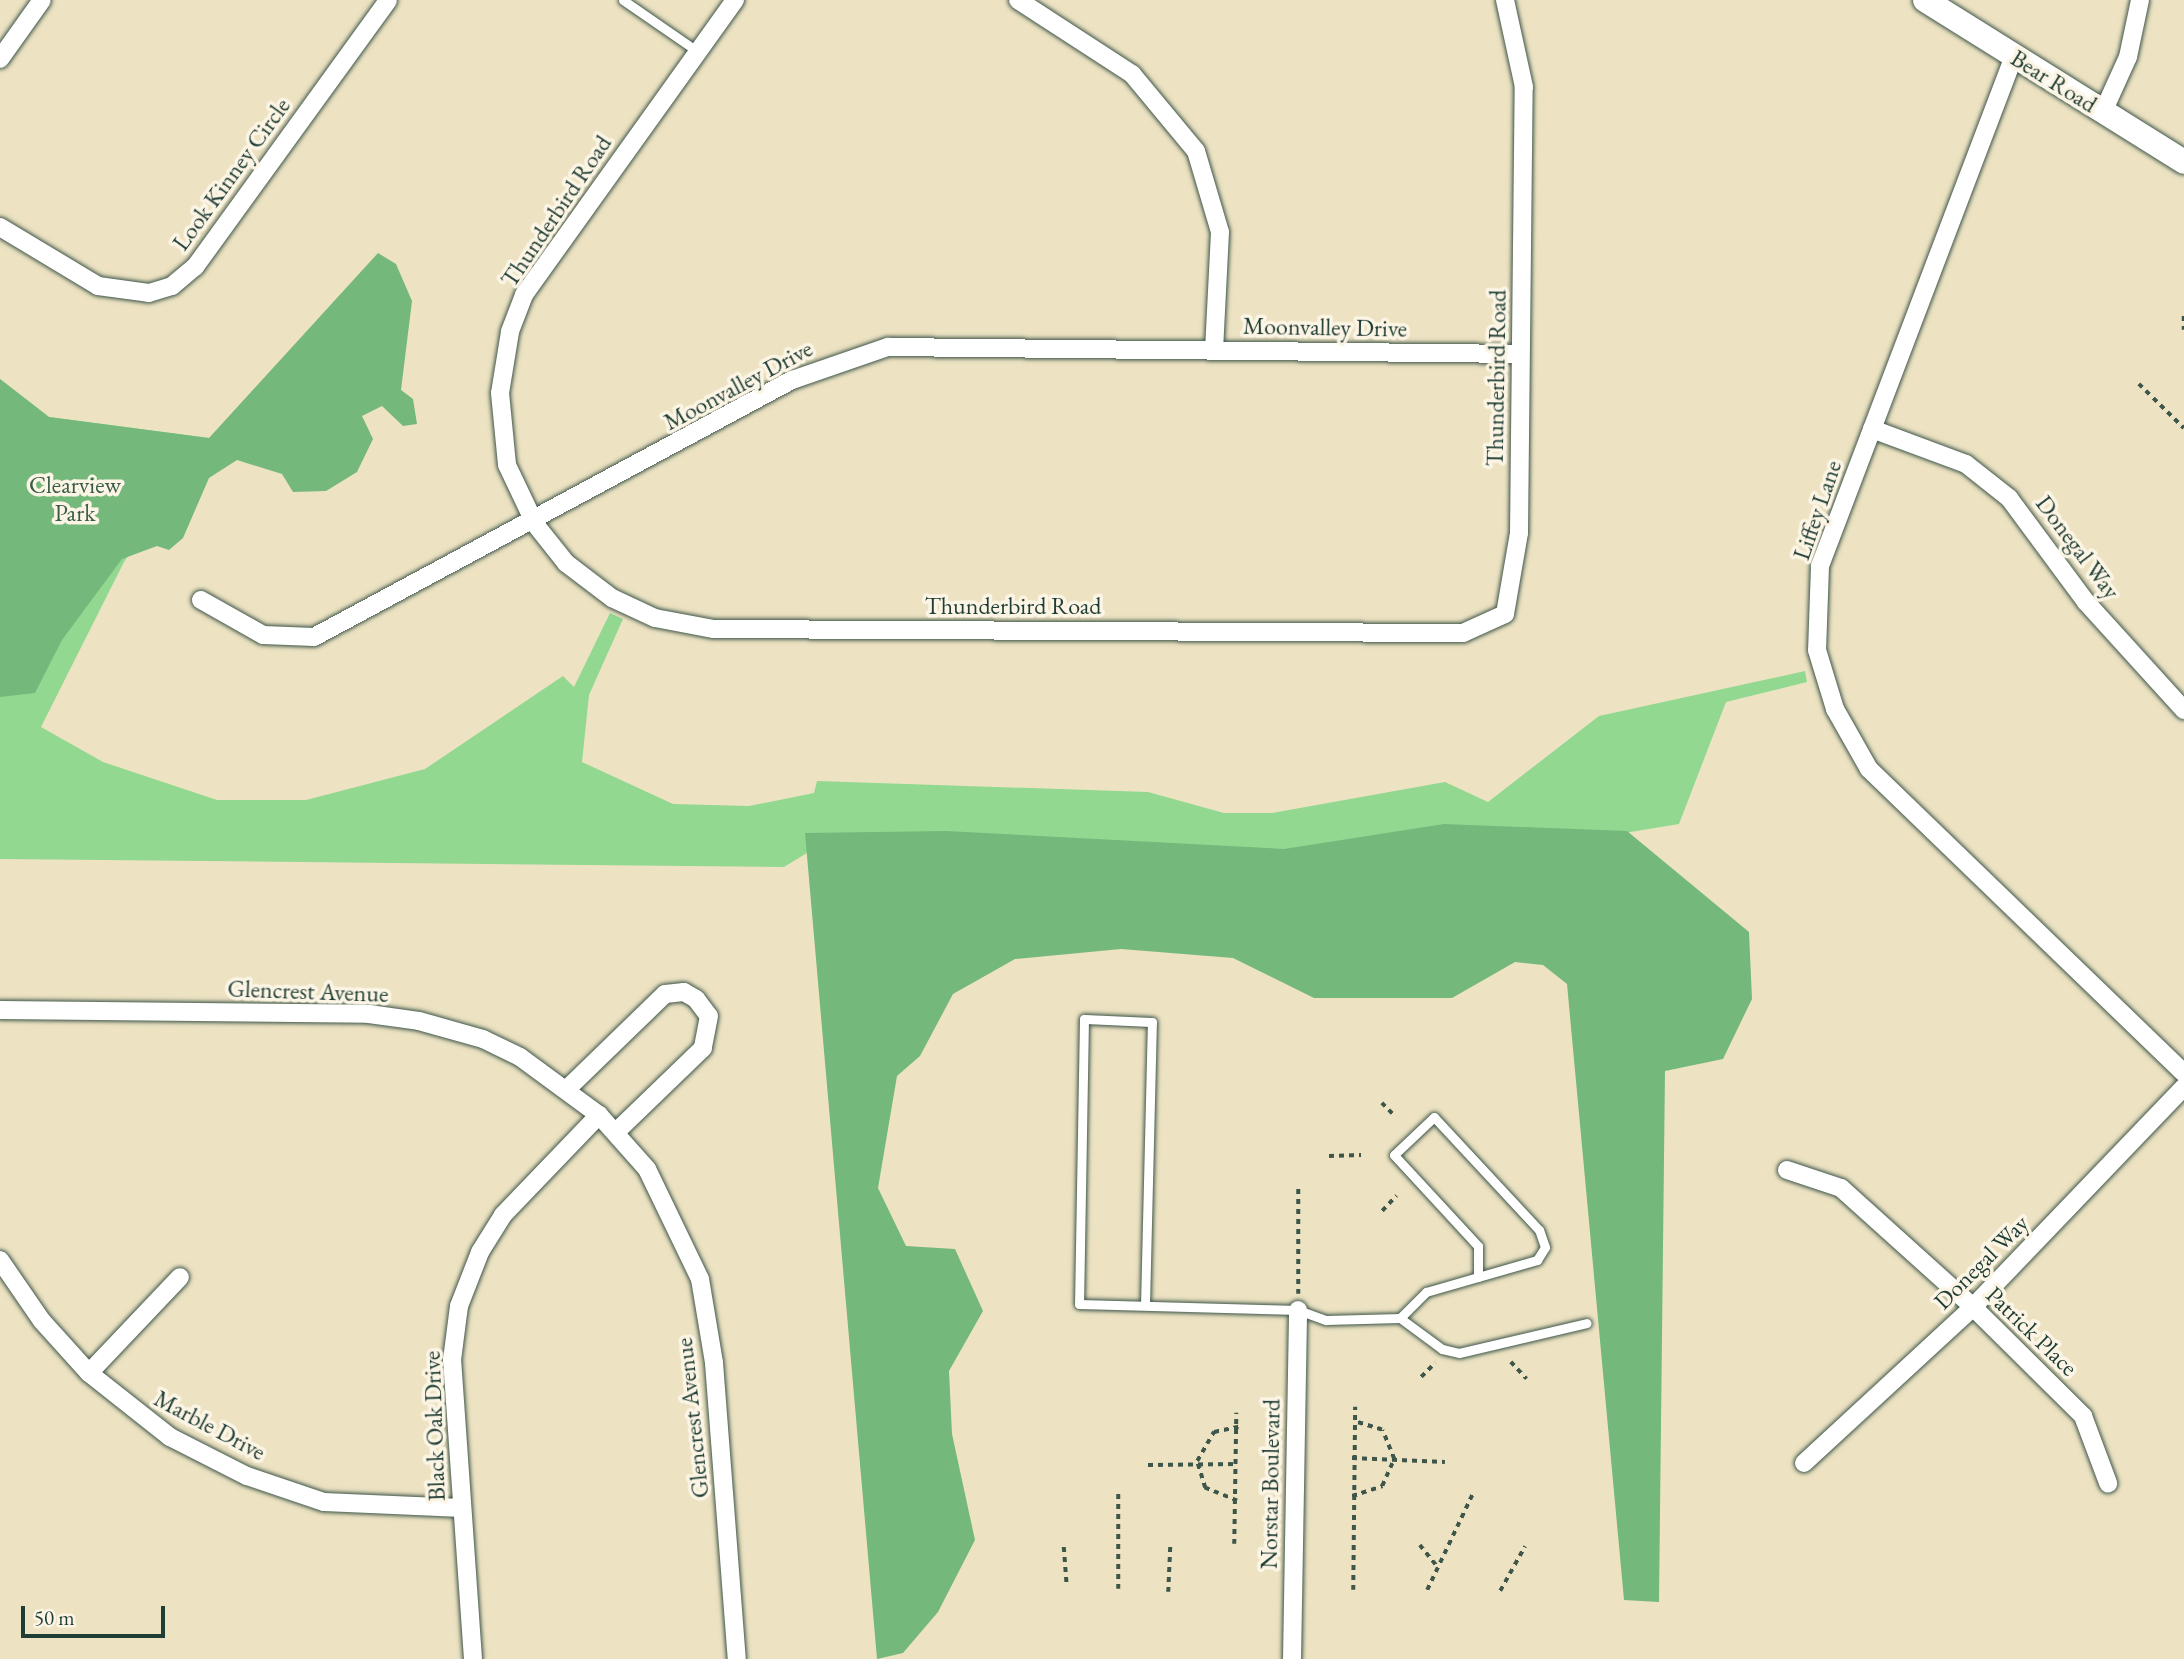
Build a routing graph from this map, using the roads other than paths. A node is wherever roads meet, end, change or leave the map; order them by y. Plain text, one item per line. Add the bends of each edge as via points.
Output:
1 (388, 0) edge
2 (623, 0) edge
3 (735, 0) edge
4 (1018, 0) edge
5 (1505, 0) edge
6 (1925, 0) edge
7 (2140, 0) edge
8 (40, 1) edge
9 (697, 51) junction
10 (2014, 56) junction
11 (0, 59) edge
12 (2103, 112) junction
13 (2184, 162) edge
14 (0, 227) edge
15 (1214, 351) junction
16 (1520, 354) junction
17 (1872, 429) junction
18 (535, 524) junction
19 (201, 600) dead end
20 (2184, 709) edge
21 (0, 1010) edge
22 (2184, 1073) edge
23 (2184, 1087) edge
24 (568, 1088) junction
25 (599, 1115) junction
26 (616, 1132) junction
27 (1787, 1170) dead end
28 (0, 1260) edge
29 (180, 1277) dead end
30 (1478, 1277) junction
31 (1144, 1305) junction
32 (1973, 1307) junction
33 (1297, 1310) junction
34 (1400, 1318) junction
35 (1587, 1323) dead end
36 (89, 1373) junction
37 (1804, 1463) dead end
38 (2108, 1483) dead end
39 (462, 1508) junction
40 (473, 1659) edge
41 (737, 1659) edge
42 (1292, 1659) edge

1 - 14 street, Look Kinney Circle via 195,267 172,286 122,293 98,286
2 - 9 lane
3 - 9 street, Thunderbird Road
4 - 15 street via 1132,74 1196,151 1220,232
5 - 16 street, Thunderbird Road via 1524,87
6 - 10 street, Bear Road
7 - 12 street via 2128,57
8 - 11 street
9 - 18 street, Thunderbird Road via 524,295 510,332 500,422 507,465
10 - 12 street, Bear Road
10 - 17 street, Liffey Lane
12 - 13 street, Bear Road
15 - 16 street, Moonvalley Drive
15 - 18 street, Moonvalley Drive via 888,347 792,380
16 - 18 street, Thunderbird Road via 1514,594 1506,614 1491,626 1463,633 714,629 655,618 612,598 566,563
17 - 20 street, Donegal Way via 1966,464 2009,498 2086,602
17 - 22 street, Liffey Lane via 1820,566 1817,650 1835,709 1869,769
18 - 19 street, Moonvalley Drive via 314,637 263,635
21 - 24 street, Glencrest Avenue via 369,1014 483,1039
23 - 32 street, Donegal Way
24 - 25 street, Glencrest Avenue
24 - 26 street via 665,994 687,993 709,1016 710,1032 703,1048
25 - 26 street, Glencrest Avenue
25 - 39 street, Black Oak Drive via 503,1215 480,1252 459,1306 452,1360
26 - 41 street, Glencrest Avenue via 671,1210 700,1279 714,1363
27 - 32 street, Patrick Place via 1850,1195
28 - 36 street, Marble Drive via 42,1321
29 - 36 street
30 - 30 lane via 1538,1260 1545,1247 1539,1230 1434,1117 1394,1155 1478,1246
30 - 34 lane via 1426,1292
31 - 31 lane via 1152,1022 1084,1018 1079,1304
31 - 33 lane
32 - 37 street, Donegal Way
32 - 38 street, Patrick Place via 2083,1416
33 - 34 lane via 1326,1320
33 - 42 street, Norstar Boulevard
34 - 35 lane via 1442,1349 1459,1353
36 - 39 street, Marble Drive via 170,1437 292,1493 377,1509
39 - 40 street, Black Oak Drive

